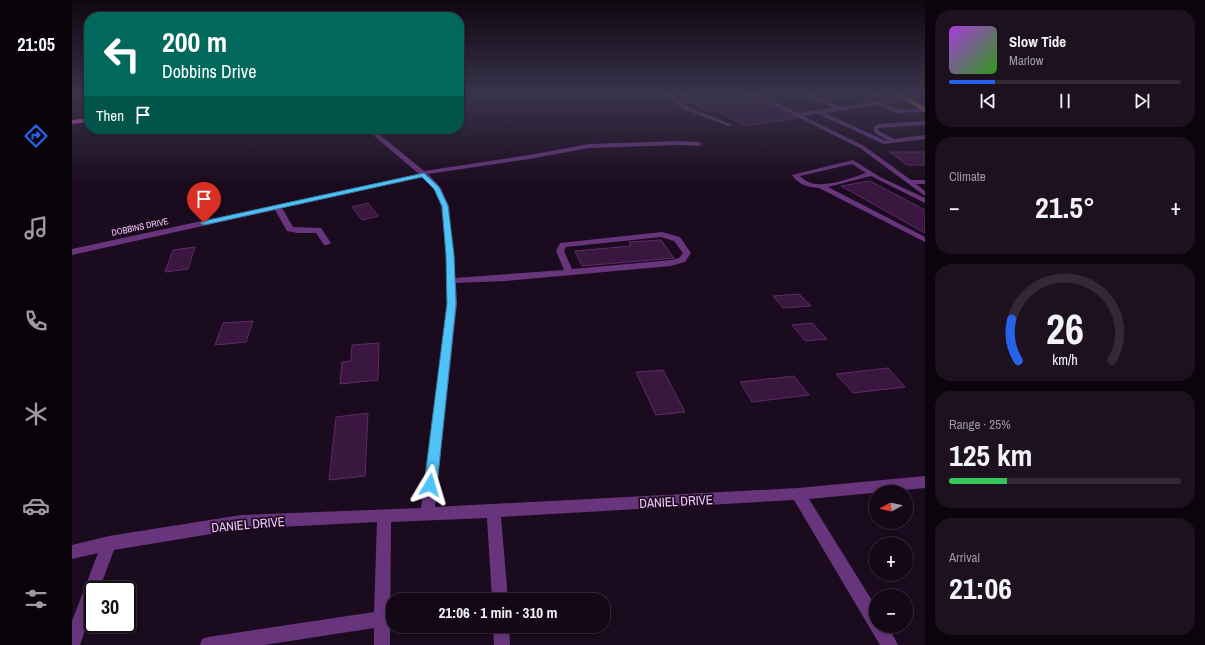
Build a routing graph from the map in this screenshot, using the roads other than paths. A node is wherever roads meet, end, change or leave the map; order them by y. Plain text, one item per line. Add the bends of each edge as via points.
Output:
1 (725, 124) edge
2 (814, 124) edge
3 (845, 124) edge
4 (907, 124) edge
5 (730, 126) dead end
6 (375, 134) edge
7 (925, 137) edge
8 (898, 140) junction
9 (884, 142) junction
10 (699, 144) dead end
11 (859, 146) junction
12 (423, 174) junction
13 (871, 174) junction
14 (909, 182) junction
15 (925, 182) edge
16 (822, 187) junction
17 (925, 194) edge
18 (925, 201) edge
19 (277, 207) junction
20 (925, 240) edge
21 (327, 243) dead end
22 (72, 252) edge
23 (568, 272) junction
24 (451, 281) junction
25 (925, 482) edge
26 (798, 494) junction
27 (494, 511) junction
28 (427, 515) junction
29 (384, 517) junction
30 (109, 543) junction
31 (72, 552) edge
32 (500, 593) edge
33 (869, 611) edge
34 (382, 619) junction
35 (501, 633) edge
36 (882, 633) edge
37 (268, 640) edge
38 (72, 643) edge
39 (208, 645) edge
40 (382, 645) edge
41 (502, 645) edge
42 (890, 645) edge

1 - 5 street
2 - 11 street
3 - 9 street
4 - 8 street via 876,128 877,132
6 - 12 street
7 - 8 street
8 - 9 street
9 - 11 street
10 - 12 street, DOBBINS DRIVE via 585,146
11 - 14 street
12 - 19 street, DOBBINS DRIVE
12 - 24 street via 437,188 445,206
13 - 16 street
13 - 16 street via 853,162 795,175 798,180
13 - 18 street
14 - 15 street
14 - 17 street
16 - 20 street
19 - 21 street via 290,229 318,230
19 - 22 street, DOBBINS DRIVE
23 - 23 street via 671,263 682,260 687,253 677,239 662,234 563,245 560,251
23 - 24 street
24 - 28 street via 452,304
25 - 26 street, DANIEL DRIVE
26 - 27 street, DANIEL DRIVE
26 - 33 street
27 - 28 street, DANIEL DRIVE
27 - 32 street
28 - 29 street, DANIEL DRIVE
29 - 30 street, DANIEL DRIVE via 241,522
29 - 34 street
30 - 31 street, DANIEL DRIVE
30 - 38 street
34 - 37 street
34 - 40 street
35 - 41 street
36 - 42 street
37 - 39 street

